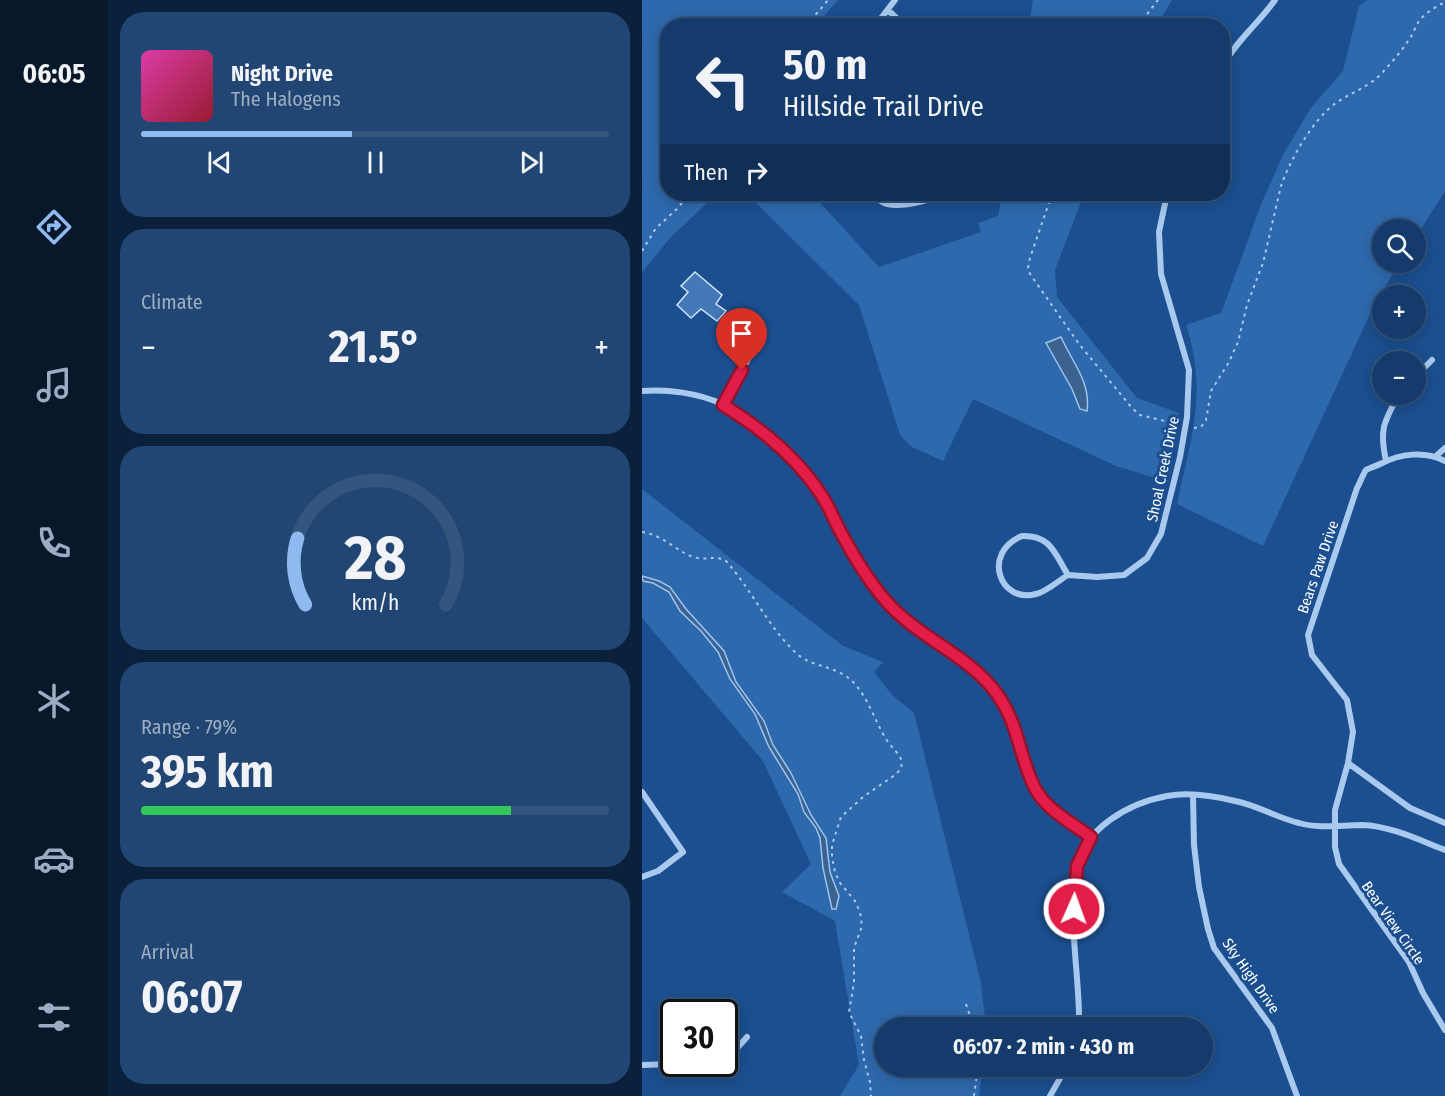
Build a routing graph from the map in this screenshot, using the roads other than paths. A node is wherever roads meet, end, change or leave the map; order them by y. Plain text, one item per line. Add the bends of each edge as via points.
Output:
1 (895, 0) edge
2 (1275, 0) edge
3 (888, 10) junction
4 (882, 18) edge
5 (896, 18) edge
6 (1230, 53) edge
7 (881, 201) edge
8 (922, 201) edge
9 (1166, 201) edge
10 (752, 352) dead end
11 (1432, 360) dead end
12 (1426, 366) edge
13 (642, 391) edge
14 (723, 405) junction
15 (1394, 405) edge
16 (1445, 448) edge
17 (1436, 456) junction
18 (1386, 461) junction
19 (1445, 461) edge
20 (1068, 575) junction
21 (1348, 763) junction
22 (642, 792) edge
23 (1193, 795) junction
24 (1445, 824) edge
25 (1334, 826) junction
26 (1091, 837) junction
27 (1445, 850) edge
28 (642, 877) edge
29 (1079, 1017) edge
30 (1445, 1030) edge
31 (747, 1037) dead end
32 (738, 1047) edge
33 (660, 1064) edge
34 (642, 1065) edge
35 (1060, 1077) edge
36 (1050, 1096) edge
37 (1297, 1096) edge

1 - 3 street
2 - 6 street
3 - 4 street
3 - 5 street
7 - 8 street
9 - 20 street, Shoal Creek Drive via 1159,232 1161,274 1189,370 1185,426 1161,534 1147,558 1124,575
10 - 14 street
11 - 12 street
13 - 14 street via 677,392
14 - 26 street via 774,442 820,492 852,552 886,602 912,627 982,677 1011,718 1037,792
15 - 18 street via 1381,440
16 - 17 street
17 - 18 street via 1406,455
17 - 19 street
18 - 21 street, Bears Paw Drive via 1366,470 1357,488 1308,635 1312,655 1347,700 1353,732
20 - 20 street via 1048,543 1032,536 1012,540 1000,556 1000,577 1006,586 1024,595 1044,591
21 - 24 street via 1410,808
21 - 25 street, Bears Paw Drive
22 - 28 street via 683,852 658,872
23 - 25 street via 1235,801 1302,824
23 - 26 street via 1168,796 1138,804 1114,816
23 - 37 street, Sky High Drive via 1199,887 1214,948 1272,1028
25 - 27 street via 1365,825
25 - 30 street, Bear View Circle via 1339,864 1409,962
26 - 29 street via 1077,866 1074,889
31 - 32 street
33 - 34 street
35 - 36 street

